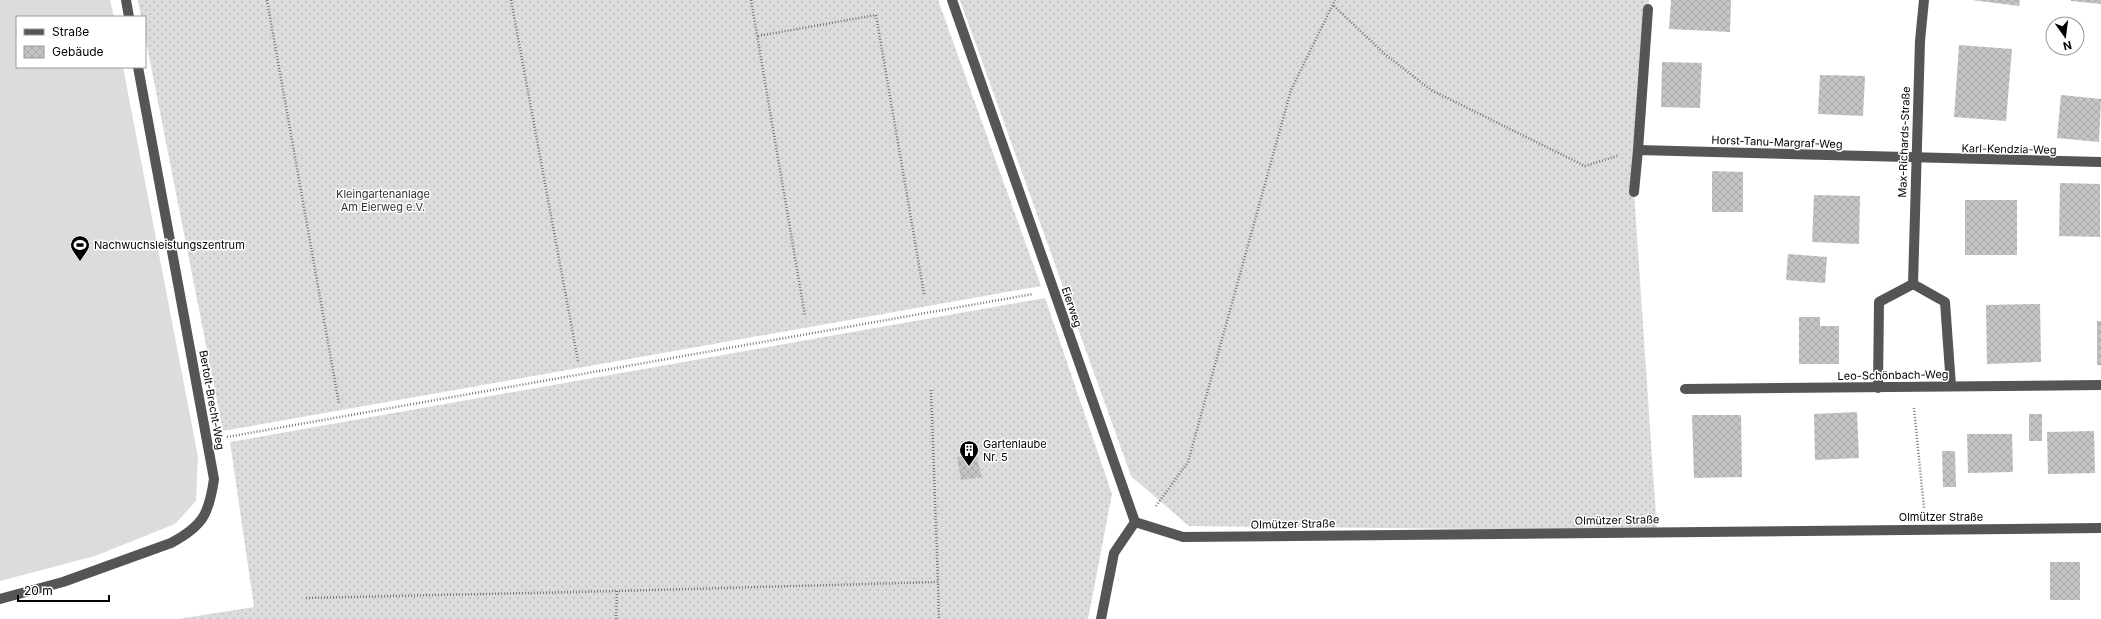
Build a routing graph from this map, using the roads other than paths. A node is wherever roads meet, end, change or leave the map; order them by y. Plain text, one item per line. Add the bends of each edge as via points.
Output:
1 (126, 0) edge
2 (952, 0) edge
3 (1924, 0) edge
4 (1648, 9) dead end
5 (129, 16) edge
6 (138, 68) edge
7 (1638, 150) junction
8 (1916, 159) junction
9 (2101, 162) edge
10 (1634, 192) dead end
11 (1913, 284) junction
12 (2101, 385) edge
13 (1951, 386) junction
14 (1878, 388) junction
15 (1686, 389) dead end
16 (1135, 522) junction
17 (2101, 528) edge
18 (0, 599) edge
19 (1101, 619) edge

1 - 5 street
2 - 16 street, Eierweg
3 - 8 street, Max-Richards-Straße
4 - 7 street
6 - 18 street, Bertolt-Brecht-Weg via 214,479 211,502 202,521 187,535 171,543 63,582
7 - 8 street, Horst-Tanu-Margraf-Weg
7 - 10 street
8 - 9 street, Karl-Kendzia-Weg
8 - 11 street, Max-Richards-Straße
11 - 13 street via 1945,302
11 - 14 street via 1879,302
12 - 13 street, Leo-Schönbach-Weg
13 - 14 street, Leo-Schönbach-Weg
14 - 15 street, Leo-Schönbach-Weg
16 - 17 street, Olmützer Straße via 1182,537
16 - 19 street via 1114,553

